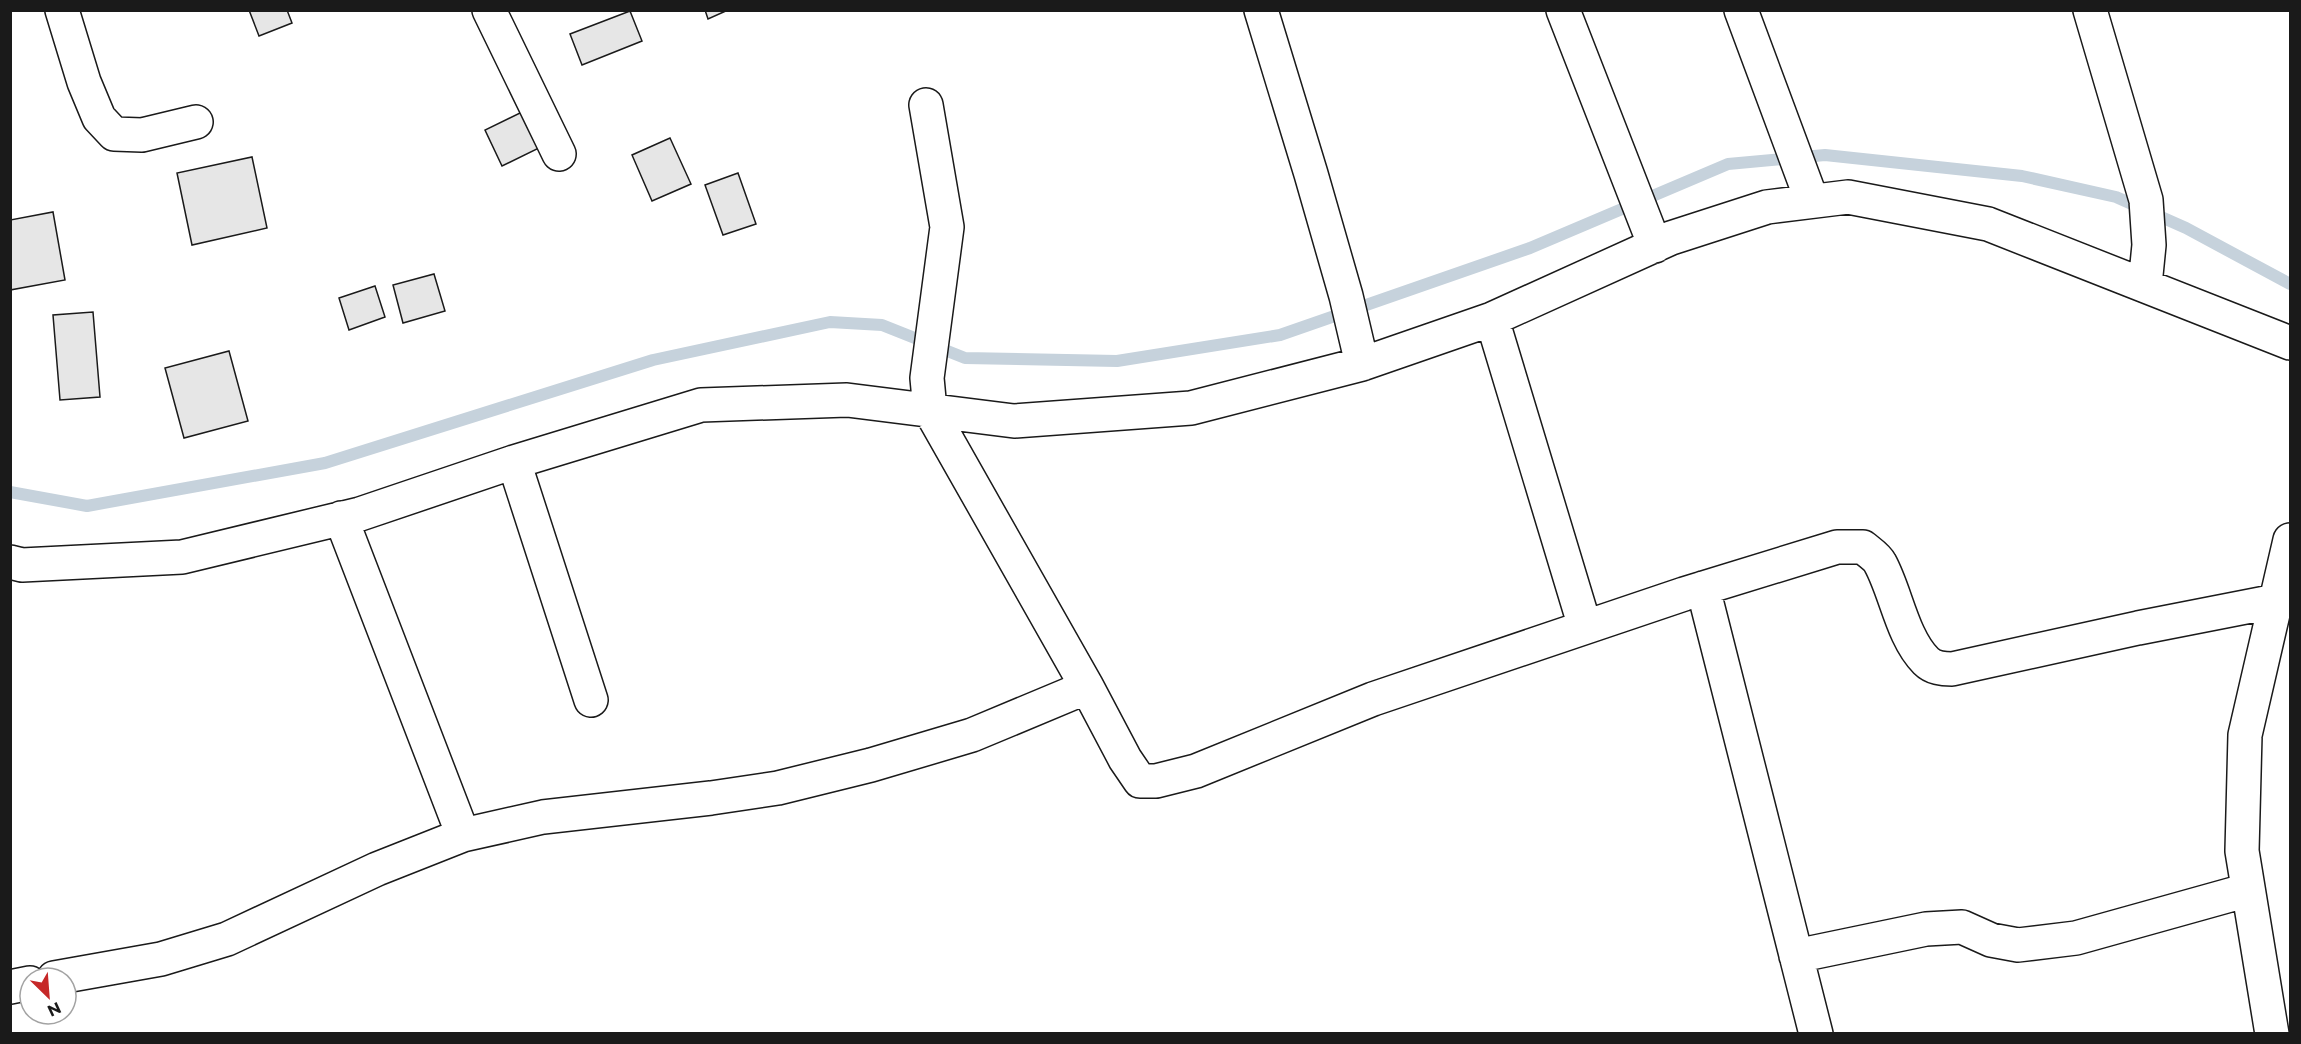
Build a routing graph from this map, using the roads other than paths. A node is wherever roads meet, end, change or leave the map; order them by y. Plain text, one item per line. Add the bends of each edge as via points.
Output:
1 (62, 10) edge
2 (489, 10) edge
3 (1261, 10) edge
4 (1563, 10) edge
5 (1741, 10) edge
6 (2090, 10) edge
7 (926, 105) dead end
8 (196, 122) dead end
9 (559, 154) dead end
10 (1812, 201) junction
11 (1654, 246) junction
12 (2145, 285) junction
13 (1492, 318) junction
14 (2290, 343) edge
15 (1359, 349) junction
16 (930, 410) junction
17 (514, 462) junction
18 (341, 518) junction
19 (2290, 540) edge
20 (10, 562) edge
21 (1703, 588) junction
22 (2276, 602) junction
23 (1585, 627) junction
24 (1087, 687) junction
25 (591, 700) dead end
26 (463, 835) junction
27 (2248, 890) junction
28 (1797, 956) junction
29 (78, 974) edge
30 (1816, 1034) edge
31 (2272, 1034) edge

1 - 8 street via 99,118 114,134 142,135
2 - 9 street
3 - 15 street
4 - 11 street
5 - 10 street
6 - 12 street via 2146,200 2149,245
7 - 16 street via 947,227 927,378
10 - 11 street via 1767,207
10 - 12 street via 1848,197 1988,224
11 - 13 street
12 - 14 street
13 - 15 street
13 - 23 street
15 - 16 street via 1191,408 1014,421
16 - 17 street via 847,400 701,405
16 - 24 street
17 - 18 street
17 - 25 street
18 - 20 street via 182,557 22,565
18 - 26 street
19 - 22 street
21 - 22 street via 1837,547 1863,547 1880,561 1919,652 1940,669
21 - 23 street
21 - 28 street
22 - 27 street via 2245,735 2242,851
23 - 24 street via 1373,699 1196,771 1156,781 1140,781
24 - 26 street via 972,735 778,788 543,817
26 - 29 street via 377,869 227,939 161,959
27 - 28 street via 2076,938 2018,945 1962,927 1926,929
27 - 31 street
28 - 30 street

